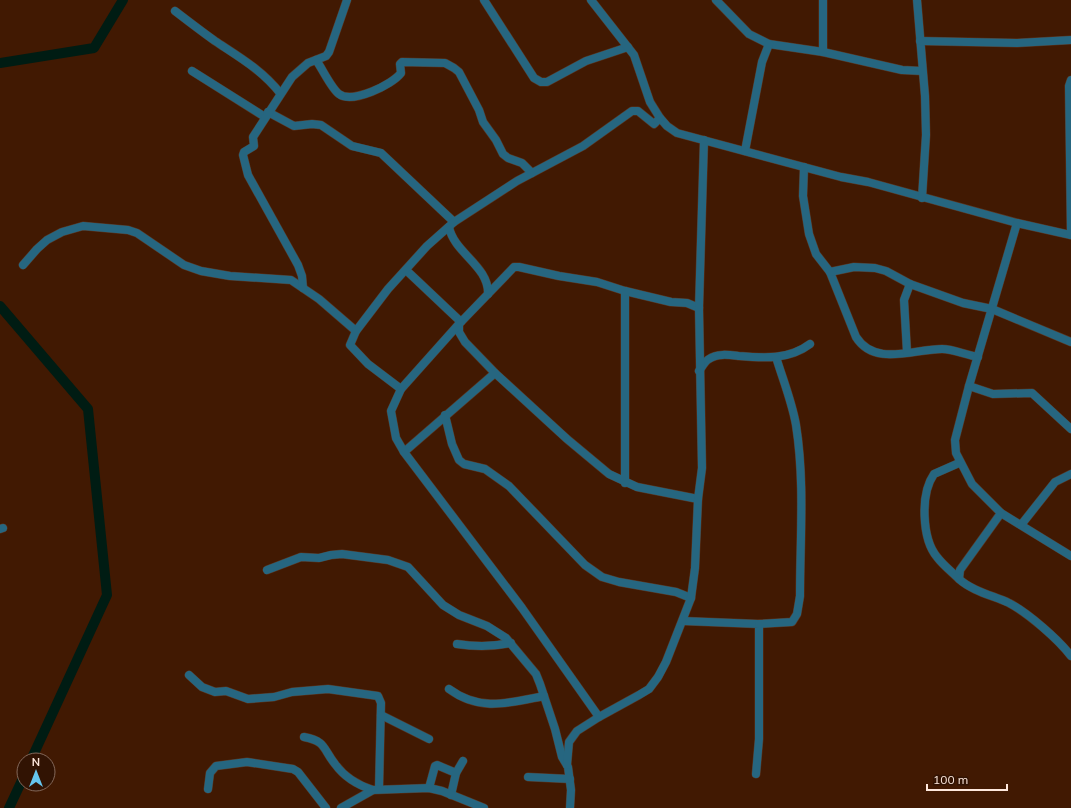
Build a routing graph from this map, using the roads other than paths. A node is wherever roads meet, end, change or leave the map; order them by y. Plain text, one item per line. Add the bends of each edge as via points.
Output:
1 (347, 0) edge
2 (484, 0) edge
3 (717, 0) edge
4 (823, 0) edge
5 (918, 0) edge
6 (595, 2) edge
7 (175, 11) dead end
8 (1071, 40) edge
9 (920, 41) junction
10 (769, 44) junction
11 (628, 47) junction
12 (822, 52) junction
13 (316, 60) junction
14 (192, 71) dead end
15 (922, 71) junction
16 (1071, 80) edge
17 (280, 93) junction
18 (267, 114) junction
19 (660, 118) junction
20 (704, 140) junction
21 (745, 151) junction
22 (804, 167) junction
23 (532, 174) junction
24 (922, 198) junction
25 (1016, 223) junction
26 (452, 224) junction
27 (1071, 235) edge
28 (23, 265) dead end
29 (406, 270) junction
30 (830, 272) junction
31 (910, 284) junction
32 (303, 288) junction
33 (625, 291) junction
34 (488, 294) junction
35 (699, 308) junction
36 (992, 309) junction
37 (460, 323) junction
38 (356, 331) junction
39 (1071, 342) edge
40 (810, 344) dead end
41 (907, 352) junction
42 (978, 357) junction
43 (776, 358) junction
44 (699, 371) junction
45 (494, 373) junction
46 (969, 386) junction
47 (400, 389) junction
48 (445, 415) junction
49 (1071, 430) edge
50 (404, 452) junction
51 (959, 463) junction
52 (1071, 474) edge
53 (625, 482) junction
54 (698, 499) junction
55 (1001, 513) junction
56 (1021, 525) junction
57 (1071, 556) edge
58 (267, 570) dead end
59 (959, 579) junction
60 (691, 598) junction
61 (683, 621) junction
62 (759, 624) junction
63 (511, 643) junction
64 (457, 644) dead end
65 (1070, 654) edge
66 (188, 675) dead end
67 (449, 689) dead end
68 (544, 696) junction
69 (381, 715) junction
70 (599, 717) junction
71 (304, 736) dead end
72 (429, 739) dead end
73 (463, 761) dead end
74 (567, 765) junction
75 (456, 773) junction
76 (756, 774) dead end
77 (528, 777) dead end
78 (570, 779) junction
79 (429, 788) junction
80 (208, 789) dead end
81 (376, 790) junction
82 (451, 795) junction
83 (346, 806) edge
84 (326, 808) edge
85 (484, 808) edge
86 (570, 808) edge

1 - 13 street via 332,48 326,56
2 - 11 street via 534,78 541,82 547,82 586,61
3 - 10 street via 749,34
4 - 12 street
5 - 9 street
6 - 11 street
7 - 17 street via 247,60 269,79
8 - 9 street via 1017,43
9 - 15 street
10 - 12 street
10 - 21 street via 762,62
11 - 19 street via 634,55 650,102
12 - 15 street via 892,68
13 - 17 street via 308,63 292,77
13 - 23 street via 339,94 354,97 364,95 395,79 400,73 402,62 450,65 459,72 483,122 503,154 522,163
14 - 18 street
15 - 24 street via 926,135
16 - 27 street
17 - 18 street
18 - 26 street via 294,126 321,125 352,146 381,153
18 - 32 street via 253,138 254,146 244,152 243,157 248,175 298,265
19 - 20 street via 677,132
19 - 23 street via 654,124 638,111 632,110 583,146
20 - 21 street
20 - 35 street
21 - 22 street
22 - 24 street
22 - 30 street via 803,196 809,234 816,254
23 - 26 street
24 - 25 street
25 - 27 street
25 - 36 street
26 - 29 street via 427,246
26 - 34 street via 453,241 486,279
28 - 32 street via 47,240 62,232 83,226 120,229 137,233 184,265 201,272 291,280
29 - 37 street
29 - 38 street
30 - 31 street via 865,266 886,271
30 - 41 street via 856,337 862,345 882,355
31 - 36 street via 963,303
31 - 41 street via 904,306
32 - 38 street
33 - 34 street via 597,282 519,267 511,269
33 - 35 street
33 - 53 street
34 - 37 street
35 - 44 street
36 - 39 street
36 - 42 street
37 - 45 street via 459,332 465,342
37 - 47 street
38 - 47 street via 350,345 368,364
40 - 43 street via 795,354
41 - 42 street via 942,349
42 - 46 street
43 - 44 street via 714,356 706,361
43 - 62 street via 792,405 802,484 800,596 798,610 792,622
44 - 54 street via 702,468
45 - 48 street
45 - 53 street via 609,474
46 - 49 street via 988,394 1032,393
46 - 51 street via 955,440
47 - 50 street via 393,403 392,417 396,438
48 - 50 street
48 - 60 street via 459,460 464,464 485,469 509,486 585,565 602,577 676,592
50 - 70 street via 499,577
51 - 55 street via 972,484
51 - 59 street via 934,474 926,491 923,513 936,557
52 - 56 street via 1055,482
53 - 54 street via 653,492
54 - 60 street via 696,562
55 - 56 street
55 - 59 street via 960,570
56 - 57 street
58 - 63 street via 301,557 319,558 331,554 388,560 408,567 443,605 498,632
59 - 65 street via 1032,618
60 - 61 street
61 - 62 street
61 - 70 street via 666,662 649,689
62 - 76 street via 759,739
63 - 64 street via 478,647
63 - 68 street via 536,674
66 - 69 street via 202,687 215,692 226,691 248,698 328,689 378,696
67 - 68 street via 460,697 474,702 502,704
68 - 74 street via 556,729 562,757
69 - 72 street
69 - 81 street
70 - 74 street via 571,738
71 - 81 street via 322,743 334,764 352,782
73 - 75 street
74 - 78 street
75 - 79 street via 435,766
75 - 82 street
77 - 78 street
78 - 86 street
79 - 81 street
79 - 82 street
80 - 84 street via 210,773 216,766 247,762 294,769
81 - 83 street
82 - 85 street

